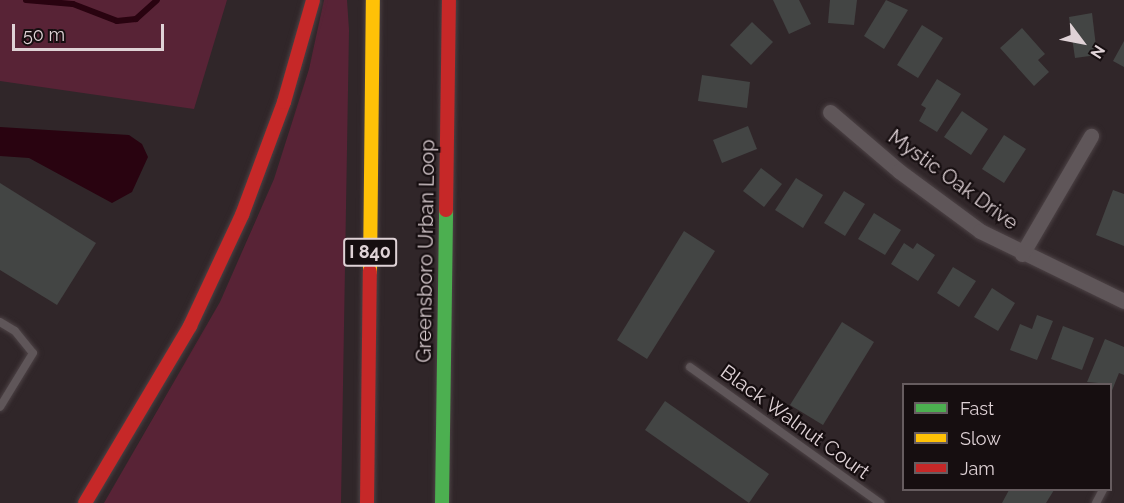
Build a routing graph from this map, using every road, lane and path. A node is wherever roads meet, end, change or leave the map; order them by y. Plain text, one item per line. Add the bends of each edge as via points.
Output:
1 (312, 0) edge
2 (374, 0) edge
3 (449, 0) edge
4 (830, 112) dead end
5 (1091, 136) dead end
6 (1022, 254) junction
7 (1124, 301) edge
8 (0, 322) edge
9 (690, 367) dead end
10 (0, 407) edge
11 (85, 503) edge
12 (367, 503) edge
13 (442, 503) edge
14 (880, 503) edge

1 - 11 highway via 265,158 218,270 160,379
2 - 12 highway, I 840
3 - 13 highway, Greensboro Urban Loop
4 - 6 street, Mystic Oak Drive via 898,171 980,231
5 - 6 street
6 - 7 street, Mystic Oak Drive
8 - 10 lane via 15,331 33,353
9 - 14 lane, Black Walnut Court

